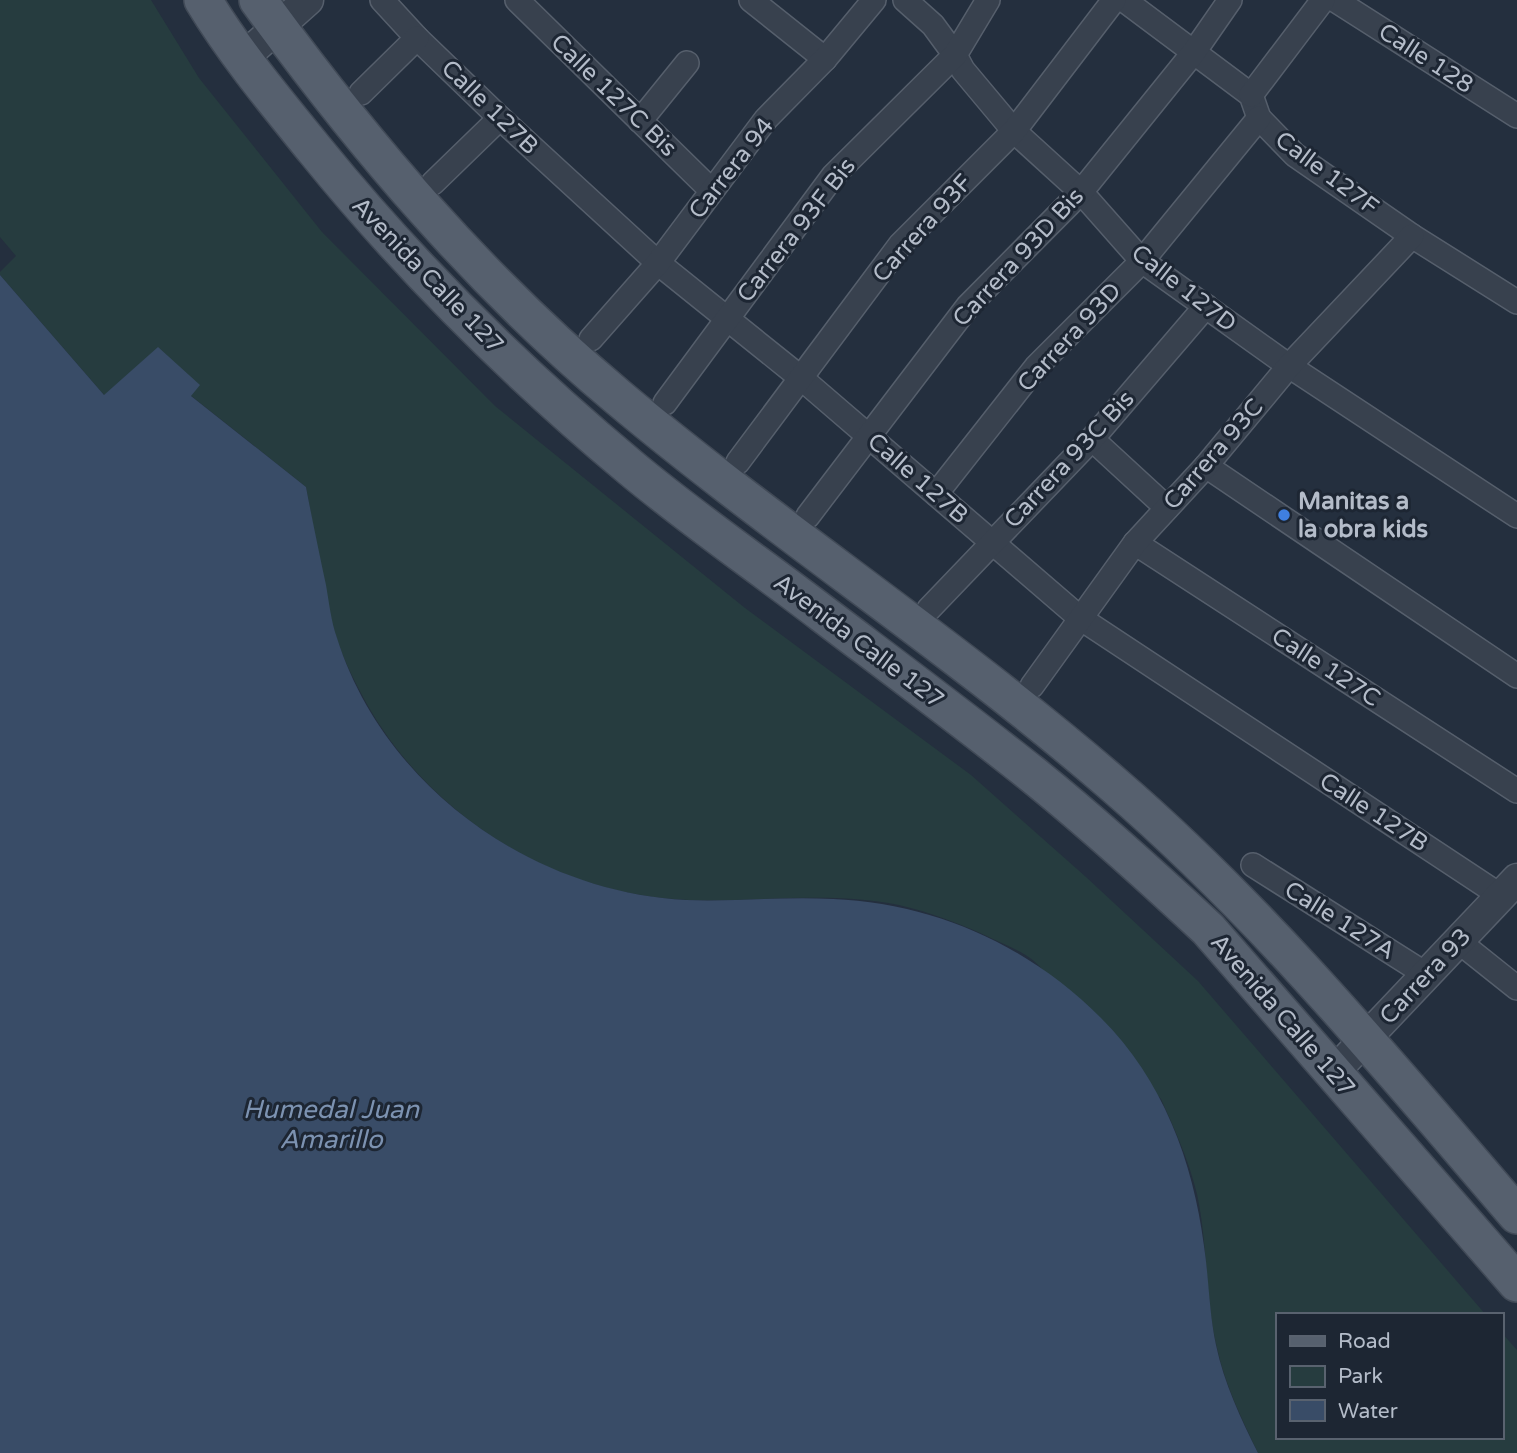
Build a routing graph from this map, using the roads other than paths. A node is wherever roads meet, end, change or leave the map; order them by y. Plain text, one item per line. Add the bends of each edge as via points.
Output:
1 (203, 0) edge
2 (308, 0) edge
3 (382, 0) edge
4 (517, 0) edge
5 (751, 0) edge
6 (874, 0) edge
7 (905, 0) edge
8 (988, 0) edge
9 (1114, 0) edge
10 (1124, 0) edge
11 (1230, 0) edge
12 (1323, 0) edge
13 (1335, 0) edge
14 (268, 14) edge
15 (417, 38) junction
16 (1194, 52) junction
17 (956, 55) junction
18 (243, 58) junction
19 (825, 59) junction
20 (687, 63) dead end
21 (361, 93) dead end
22 (1251, 96) junction
23 (1517, 116) edge
24 (500, 118) junction
25 (1259, 118) junction
26 (640, 121) junction
27 (1014, 131) junction
28 (433, 183) dead end
29 (711, 191) junction
30 (1081, 192) junction
31 (1412, 236) junction
32 (1142, 261) junction
33 (658, 263) junction
34 (1517, 302) edge
35 (1206, 306) junction
36 (726, 318) junction
37 (591, 339) dead end
38 (1289, 366) junction
39 (801, 378) junction
40 (665, 403) dead end
41 (870, 436) junction
42 (1092, 439) junction
43 (738, 462) dead end
44 (1206, 466) junction
45 (936, 494) junction
46 (1167, 508) junction
47 (808, 516) dead end
48 (1517, 516) edge
49 (992, 543) junction
50 (1135, 543) junction
51 (929, 609) dead end
52 (1080, 618) junction
53 (1517, 676) edge
54 (1032, 686) dead end
55 (1517, 791) edge
56 (1253, 865) dead end
57 (1509, 888) edge
58 (1458, 941) junction
59 (1427, 975) junction
60 (1517, 988) edge
61 (1364, 1040) junction
62 (1334, 1072) junction
63 (1517, 1216) edge
64 (1517, 1283) edge

1 - 18 main road, Avenida Calle 127
2 - 14 street
3 - 15 street, Calle 127B
4 - 26 street, Calle 127C Bis
5 - 19 street
6 - 19 street, Carrera 94
7 - 17 street, Calle 127D via 933,25
8 - 17 street, Carrera 93F Bis
9 - 27 street, Carrera 93F
10 - 16 street
11 - 16 street, Carrera 93D Bis
12 - 22 street
13 - 23 street, Calle 128
14 - 18 street
14 - 61 main road, Avenida Calle 127 via 415,200 527,316 618,398 1117,786 1244,907
15 - 21 street
15 - 24 street, Calle 127B
16 - 22 street
16 - 30 street, Carrera 93D Bis
17 - 27 street, Calle 127D via 963,70
17 - 36 street, Carrera 93F Bis via 833,176
18 - 62 main road, Avenida Calle 127 via 391,241 547,396 634,470 969,724 1093,825 1208,929
19 - 29 street, Carrera 94 via 766,119
20 - 26 street
22 - 25 street, Calle 127F
24 - 28 street
24 - 33 street, Calle 127B
25 - 31 street, Calle 127F via 1295,155
25 - 32 street, Carrera 93D
26 - 29 street, Calle 127C Bis
27 - 30 street, Calle 127D
27 - 39 street, Carrera 93F via 900,245
29 - 33 street, Carrera 94
30 - 32 street, Calle 127D
30 - 41 street, Carrera 93D Bis via 968,306
31 - 34 street, Calle 127F
31 - 38 street, Carrera 93C
32 - 35 street, Calle 127D
32 - 45 street, Carrera 93D via 1036,368
33 - 36 street, Calle 127B
33 - 37 street, Carrera 94
35 - 38 street, Calle 127D
35 - 42 street, Carrera 93C Bis
36 - 39 street, Calle 127B
36 - 40 street, Carrera 93F Bis
38 - 44 street, Carrera 93C
38 - 48 street, Calle 127D
39 - 41 street, Calle 127B
39 - 43 street, Carrera 93F
41 - 45 street, Calle 127B
41 - 47 street, Carrera 93D Bis
42 - 46 street
42 - 49 street, Carrera 93C Bis
44 - 46 street, Carrera 93C
44 - 53 street
45 - 49 street, Calle 127B
46 - 50 street, Carrera 93C
49 - 51 street, Carrera 93C Bis
49 - 52 street, Calle 127B
50 - 52 street, Carrera 93C
50 - 55 street, Calle 127C
52 - 54 street, Carrera 93C
52 - 57 street, Calle 127B
56 - 59 street, Calle 127A
57 - 58 street, Carrera 93
58 - 59 street, Carrera 93
58 - 60 street
59 - 61 street, Carrera 93
61 - 62 street, Carrera 93
61 - 63 main road, Avenida Calle 127
62 - 64 main road, Avenida Calle 127

